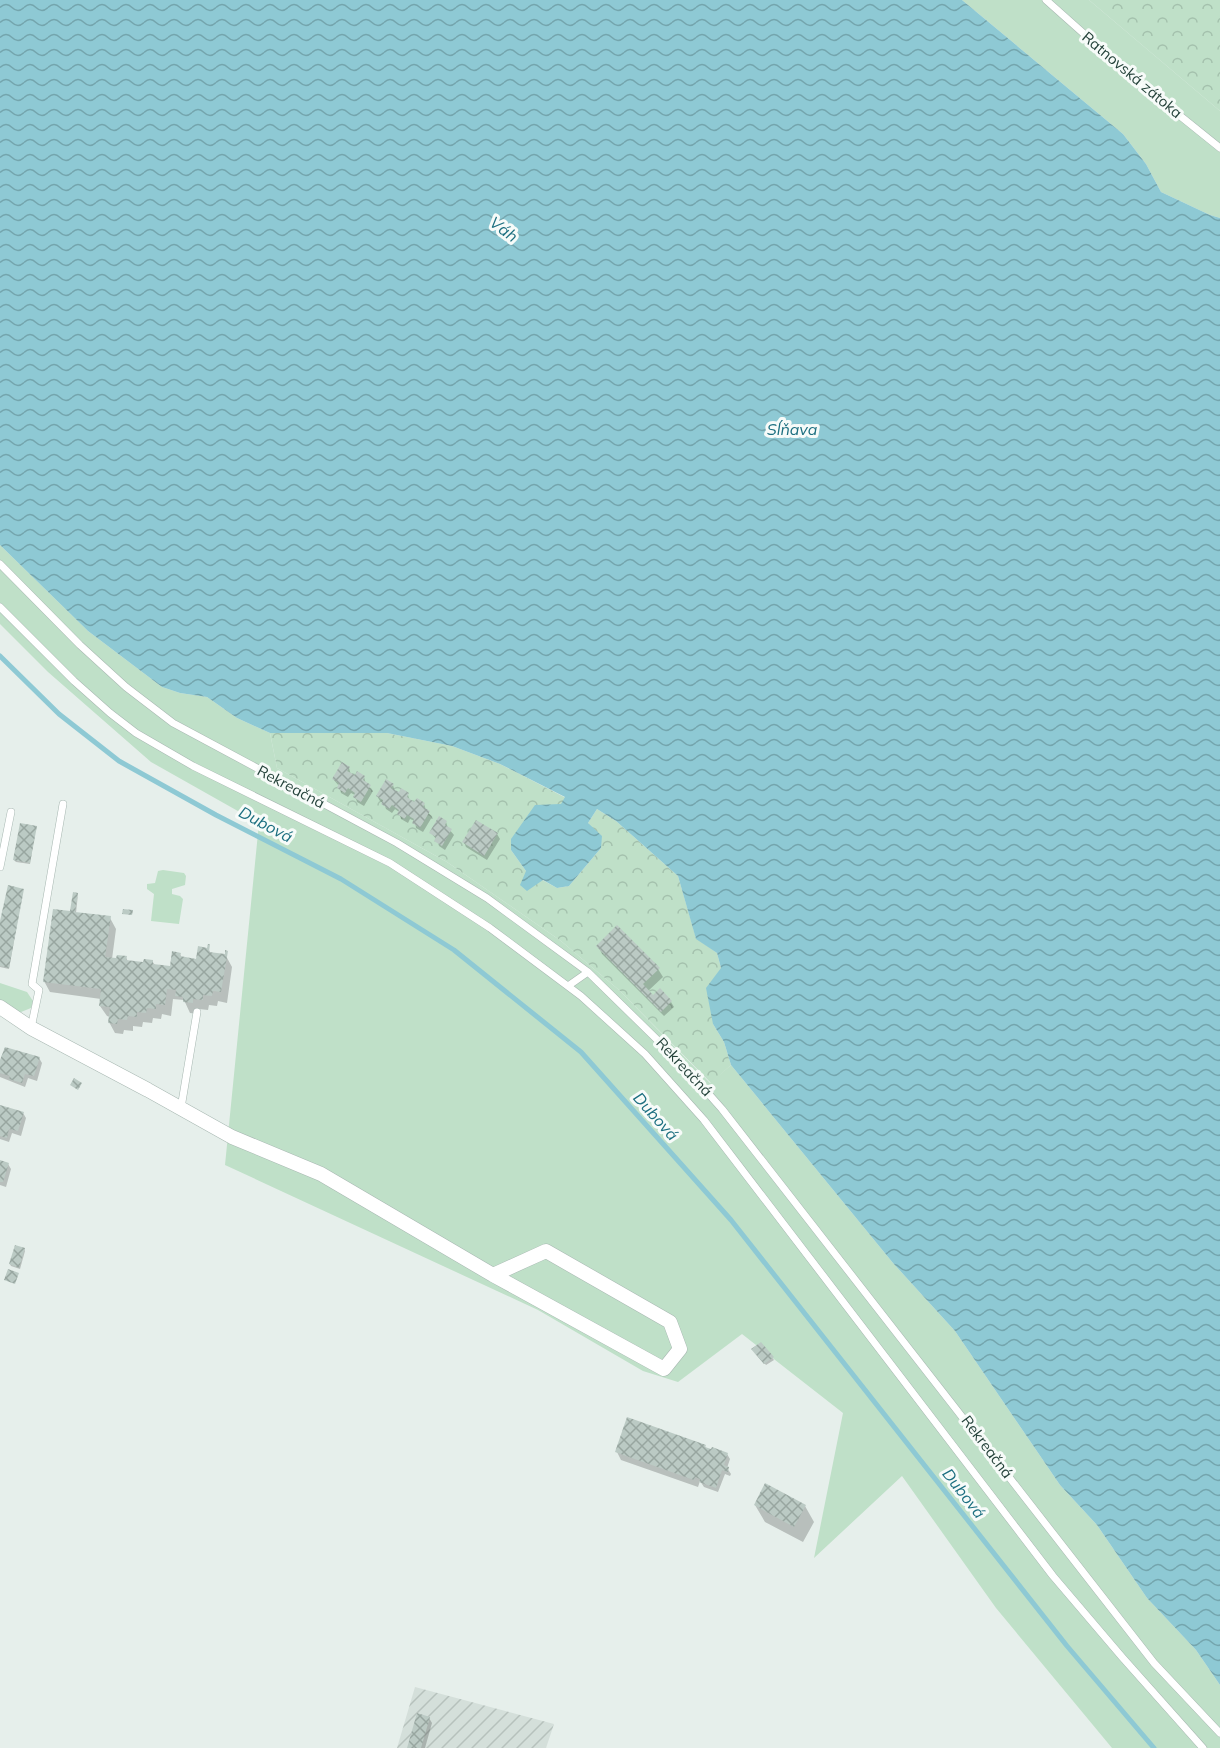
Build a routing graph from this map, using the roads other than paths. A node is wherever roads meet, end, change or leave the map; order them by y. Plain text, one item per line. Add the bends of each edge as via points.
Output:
1 (1046, 0) edge
2 (1220, 148) edge
3 (0, 564) edge
4 (0, 607) edge
5 (63, 804) dead end
6 (11, 812) dead end
7 (0, 867) edge
8 (588, 972) junction
9 (568, 986) junction
10 (0, 1007) edge
11 (198, 1012) dead end
12 (31, 1028) junction
13 (181, 1108) junction
14 (493, 1275) junction
15 (1220, 1732) edge
16 (1203, 1748) edge

1 - 2 lane, Ratnovská zátoka
3 - 8 lane, Rekreačná via 80,645 173,723 397,843 487,898
4 - 9 lane via 74,681 136,733 193,766 390,863 490,928
5 - 12 lane via 32,984 39,990
6 - 7 lane
8 - 9 lane
8 - 15 lane, Rekreačná via 722,1109 1140,1645
9 - 16 lane via 645,1054 704,1120 1053,1575
10 - 12 street
11 - 13 lane
12 - 13 street
13 - 14 street via 232,1137 321,1174
14 - 14 street via 664,1369 680,1349 670,1322 546,1251

